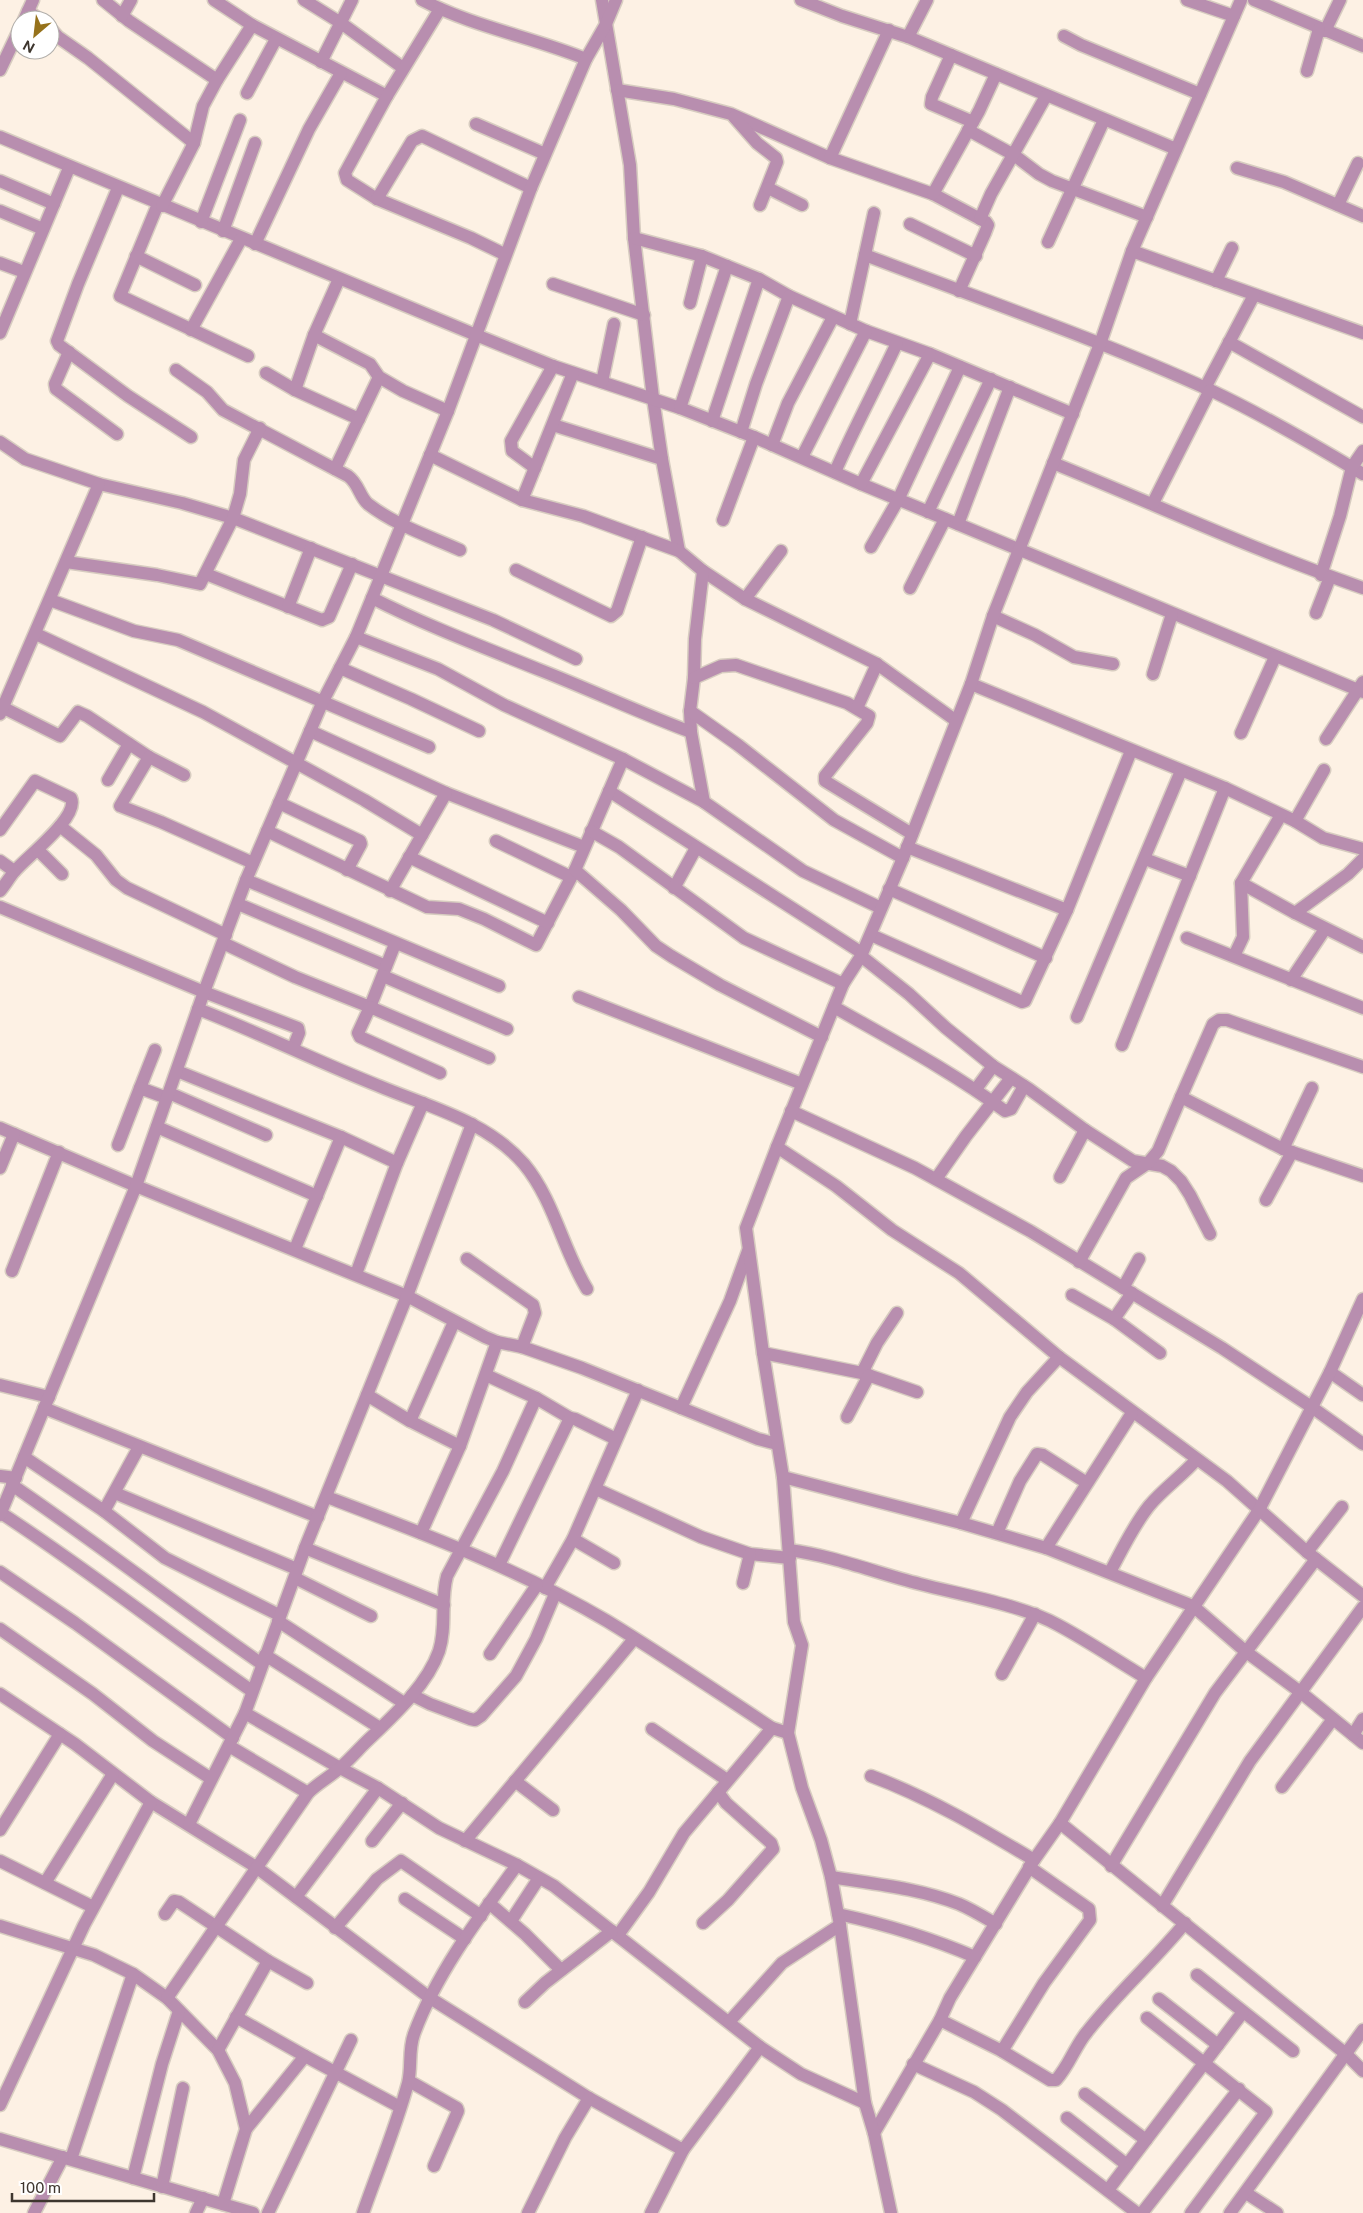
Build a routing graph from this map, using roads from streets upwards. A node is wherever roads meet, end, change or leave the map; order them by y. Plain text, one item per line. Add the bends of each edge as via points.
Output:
1 (103, 0) edge
2 (131, 0) edge
3 (214, 0) edge
4 (304, 0) edge
5 (352, 0) edge
6 (422, 0) edge
7 (602, 0) edge
8 (616, 0) edge
9 (801, 0) edge
10 (927, 0) edge
11 (1187, 0) edge
12 (1242, 0) edge
13 (1254, 0) edge
14 (1340, 0) edge
15 (440, 9) junction
16 (122, 16) junction
17 (1234, 16) junction
18 (341, 23) junction
19 (606, 24) junction
20 (252, 25) junction
21 (889, 30) junction
22 (1322, 30) junction
23 (1064, 36) dead end
24 (908, 37) junction
25 (60, 38) edge
26 (276, 39) junction
27 (1363, 46) edge
28 (10, 49) edge
29 (951, 55) junction
30 (586, 59) junction
31 (321, 62) junction
32 (403, 68) junction
33 (0, 70) edge
34 (1308, 71) dead end
35 (341, 73) junction
36 (996, 74) junction
37 (217, 80) junction
38 (617, 90) junction
39 (247, 93) dead end
40 (1200, 94) junction
41 (387, 96) junction
42 (1046, 96) junction
43 (731, 114) junction
44 (240, 120) dead end
45 (1104, 120) junction
46 (476, 124) dead end
47 (970, 126) junction
48 (0, 138) edge
49 (255, 143) dead end
50 (194, 144) junction
51 (1176, 149) junction
52 (545, 154) junction
53 (1014, 155) junction
54 (830, 158) junction
55 (1358, 163) dead end
56 (69, 168) junction
57 (1238, 168) dead end
58 (0, 181) edge
59 (118, 188) junction
60 (531, 188) junction
61 (768, 188) junction
62 (1072, 189) junction
63 (933, 194) junction
64 (377, 199) junction
65 (54, 204) junction
66 (160, 205) junction
67 (760, 205) dead end
68 (1338, 205) junction
69 (802, 206) dead end
70 (0, 211) edge
71 (874, 213) dead end
72 (1363, 216) edge
73 (1147, 217) junction
74 (980, 219) junction
75 (201, 222) junction
76 (910, 224) dead end
77 (43, 228) junction
78 (223, 231) junction
79 (634, 238) junction
80 (241, 239) junction
81 (1048, 242) dead end
82 (255, 244) junction
83 (1232, 248) dead end
84 (1132, 251) junction
85 (504, 254) junction
86 (865, 255) junction
87 (136, 256) junction
88 (702, 256) junction
89 (976, 256) junction
90 (0, 263) edge
91 (727, 266) junction
92 (24, 272) junction
93 (339, 279) junction
94 (759, 280) junction
95 (1216, 281) junction
96 (553, 284) dead end
97 (195, 285) dead end
98 (959, 291) junction
99 (1254, 295) junction
100 (789, 296) junction
101 (690, 303) dead end
102 (644, 315) junction
103 (833, 316) junction
104 (3, 317) edge
105 (614, 324) dead end
106 (850, 324) junction
107 (191, 330) junction
108 (866, 331) junction
109 (0, 333) edge
110 (1363, 333) edge
111 (314, 335) junction
112 (476, 335) junction
113 (1229, 342) junction
114 (897, 343) junction
115 (1100, 344) junction
116 (69, 352) junction
117 (930, 354) junction
118 (248, 356) dead end
119 (553, 366) junction
120 (960, 367) junction
121 (176, 370) dead end
122 (266, 373) dead end
123 (573, 373) junction
124 (379, 377) junction
125 (991, 379) junction
126 (602, 382) junction
127 (1010, 387) junction
128 (1208, 389) junction
129 (295, 390) junction
130 (653, 398) junction
131 (680, 408) junction
132 (448, 411) junction
133 (1072, 414) junction
134 (1363, 417) edge
135 (359, 418) junction
136 (712, 421) junction
137 (553, 425) junction
138 (260, 428) junction
139 (740, 432) junction
140 (117, 434) dead end
141 (191, 437) dead end
142 (754, 437) junction
143 (0, 442) edge
144 (772, 444) junction
145 (1363, 451) edge
146 (430, 455) junction
147 (802, 457) junction
148 (662, 459) junction
149 (1053, 463) junction
150 (534, 468) junction
151 (335, 469) junction
152 (1358, 470) edge
153 (835, 472) junction
154 (99, 484) junction
155 (861, 484) junction
156 (522, 500) junction
157 (898, 500) junction
158 (1153, 503) junction
159 (928, 512) junction
160 (233, 518) junction
161 (946, 519) junction
162 (723, 520) dead end
163 (403, 524) junction
164 (958, 524) junction
165 (642, 537) junction
166 (871, 547) dead end
167 (311, 548) junction
168 (1020, 549) junction
169 (460, 550) dead end
170 (680, 551) junction
171 (781, 551) dead end
172 (66, 562) junction
173 (352, 564) junction
174 (516, 570) dead end
175 (703, 571) junction
176 (206, 574) junction
177 (382, 576) junction
178 (1326, 576) junction
179 (910, 588) dead end
180 (1363, 588) edge
181 (372, 598) junction
182 (745, 599) junction
183 (50, 600) junction
184 (288, 607) junction
185 (1316, 613) dead end
186 (1172, 614) junction
187 (993, 616) junction
188 (36, 634) junction
189 (356, 637) junction
190 (1275, 657) junction
191 (576, 659) dead end
192 (877, 664) junction
193 (1113, 664) dead end
194 (340, 668) junction
195 (1153, 674) dead end
196 (694, 678) junction
197 (971, 684) junction
198 (1361, 688) edge
199 (323, 701) junction
200 (858, 708) junction
201 (1, 710) edge
202 (690, 711) junction
203 (956, 720) junction
204 (310, 731) junction
205 (479, 731) dead end
206 (691, 732) junction
207 (1241, 733) dead end
208 (1326, 738) dead end
209 (129, 744) junction
210 (428, 747) dead end
211 (1132, 751) junction
212 (149, 757) junction
213 (623, 759) junction
214 (297, 764) junction
215 (1324, 770) dead end
216 (1181, 771) junction
217 (184, 775) dead end
218 (108, 780) dead end
219 (1225, 788) junction
220 (609, 791) junction
221 (446, 793) junction
222 (704, 802) junction
223 (279, 803) junction
224 (1281, 815) junction
225 (1295, 821) junction
226 (60, 826) junction
227 (0, 830) edge
228 (267, 831) junction
229 (591, 831) junction
230 (912, 834) junction
231 (422, 835) junction
232 (496, 841) dead end
233 (584, 848) junction
234 (696, 848) junction
235 (1363, 849) edge
236 (38, 850) junction
237 (905, 853) junction
238 (409, 857) junction
239 (1145, 859) junction
240 (1363, 859) edge
241 (0, 861) edge
242 (253, 863) junction
243 (347, 870) junction
244 (14, 872) junction
245 (573, 873) junction
246 (62, 874) dead end
247 (1190, 876) junction
248 (246, 880) junction
249 (1241, 883) junction
250 (674, 888) junction
251 (889, 889) junction
252 (0, 891) edge
253 (390, 891) junction
254 (238, 904) junction
255 (0, 907) edge
256 (881, 908) junction
257 (1067, 910) junction
258 (1295, 913) junction
259 (548, 923) junction
260 (1325, 929) junction
261 (870, 935) junction
262 (1187, 938) dead end
263 (224, 939) junction
264 (395, 944) junction
265 (1363, 946) edge
266 (862, 955) junction
267 (1234, 956) junction
268 (1046, 958) junction
269 (384, 971) junction
270 (1291, 980) junction
271 (843, 984) junction
272 (498, 986) dead end
273 (204, 992) junction
274 (579, 997) dead end
275 (370, 1007) junction
276 (834, 1007) junction
277 (1363, 1008) edge
278 (198, 1009) junction
279 (1077, 1017) dead end
280 (508, 1029) dead end
281 (822, 1037) junction
282 (1122, 1045) dead end
283 (293, 1048) junction
284 (156, 1050) dead end
285 (489, 1058) dead end
286 (993, 1066) junction
287 (1363, 1067) edge
288 (177, 1071) junction
289 (440, 1073) dead end
290 (1011, 1078) junction
291 (802, 1084) junction
292 (1024, 1086) junction
293 (140, 1088) junction
294 (1312, 1088) dead end
295 (976, 1089) junction
296 (168, 1096) junction
297 (1180, 1097) junction
298 (992, 1101) junction
299 (423, 1103) junction
300 (791, 1111) junction
301 (472, 1124) junction
302 (157, 1127) junction
303 (0, 1128) edge
304 (1085, 1130) junction
305 (14, 1134) junction
306 (266, 1134) dead end
307 (341, 1137) junction
308 (118, 1145) dead end
309 (777, 1147) junction
310 (1288, 1151) junction
311 (58, 1152) junction
312 (1148, 1163) junction
313 (396, 1164) junction
314 (0, 1168) edge
315 (1363, 1176) edge
316 (1060, 1177) dead end
317 (936, 1179) junction
318 (136, 1186) junction
319 (317, 1196) junction
320 (1266, 1200) dead end
321 (1210, 1234) dead end
322 (748, 1248) junction
323 (295, 1249) junction
324 (467, 1259) dead end
325 (1139, 1259) dead end
326 (1079, 1262) junction
327 (12, 1271) dead end
328 (356, 1274) junction
329 (587, 1289) dead end
330 (1128, 1290) junction
331 (1072, 1295) dead end
332 (407, 1296) junction
333 (1363, 1300) edge
334 (897, 1313) dead end
335 (1114, 1319) junction
336 (454, 1322) junction
337 (497, 1342) junction
338 (522, 1347) junction
339 (763, 1352) junction
340 (1160, 1353) dead end
341 (1059, 1357) junction
342 (1330, 1372) junction
343 (866, 1374) junction
344 (486, 1375) junction
345 (0, 1385) edge
346 (638, 1390) junction
347 (917, 1392) dead end
348 (367, 1395) junction
349 (1363, 1395) edge
350 (536, 1398) junction
351 (46, 1403) junction
352 (681, 1408) junction
353 (1313, 1408) junction
354 (1132, 1413) junction
355 (847, 1417) dead end
356 (570, 1418) junction
357 (410, 1421) junction
358 (616, 1439) junction
359 (777, 1444) junction
360 (1363, 1444) edge
361 (460, 1446) junction
362 (139, 1447) junction
363 (24, 1457) junction
364 (1196, 1460) junction
365 (0, 1476) edge
366 (783, 1477) junction
367 (14, 1481) junction
368 (1087, 1483) junction
369 (596, 1489) junction
370 (115, 1493) junction
371 (327, 1497) junction
372 (1342, 1507) dead end
373 (1258, 1510) junction
374 (104, 1511) junction
375 (0, 1514) edge
376 (318, 1517) junction
377 (961, 1523) junction
378 (421, 1533) junction
379 (997, 1533) junction
380 (573, 1539) junction
381 (305, 1548) junction
382 (1046, 1548) junction
383 (462, 1550) junction
384 (750, 1554) junction
385 (789, 1554) junction
386 (1312, 1556) junction
387 (614, 1563) dead end
388 (499, 1565) junction
389 (0, 1572) edge
390 (1110, 1572) junction
391 (296, 1573) junction
392 (743, 1583) dead end
393 (546, 1589) junction
394 (1363, 1596) edge
395 (444, 1604) junction
396 (1193, 1606) junction
397 (1363, 1607) edge
398 (1036, 1614) junction
399 (371, 1616) dead end
400 (279, 1618) junction
401 (0, 1630) edge
402 (634, 1639) junction
403 (1245, 1651) junction
404 (490, 1654) dead end
405 (264, 1659) junction
406 (1002, 1674) dead end
407 (1146, 1678) junction
408 (252, 1691) junction
409 (1300, 1691) junction
410 (0, 1694) edge
411 (408, 1699) junction
412 (245, 1713) junction
413 (1333, 1719) junction
414 (1363, 1719) edge
415 (380, 1728) junction
416 (772, 1728) junction
417 (652, 1729) dead end
418 (788, 1733) junction
419 (60, 1734) junction
420 (1358, 1739) edge
421 (231, 1742) junction
422 (340, 1768) junction
423 (113, 1774) junction
424 (872, 1776) dead end
425 (210, 1778) junction
426 (727, 1780) junction
427 (515, 1781) junction
428 (1282, 1787) dead end
429 (378, 1788) junction
430 (718, 1792) junction
431 (308, 1793) junction
432 (151, 1802) junction
433 (402, 1803) junction
434 (553, 1810) dead end
435 (1060, 1823) junction
436 (189, 1824) junction
437 (0, 1830) edge
438 (372, 1841) dead end
439 (465, 1841) junction
440 (0, 1861) edge
441 (1032, 1863) junction
442 (517, 1865) junction
443 (1111, 1866) junction
444 (256, 1867) junction
445 (831, 1877) junction
446 (539, 1878) junction
447 (46, 1883) junction
448 (296, 1897) junction
449 (405, 1899) dead end
450 (489, 1902) junction
451 (1162, 1906) junction
452 (93, 1907) junction
453 (165, 1914) dead end
454 (481, 1916) junction
455 (839, 1920) junction
456 (511, 1921) junction
457 (703, 1923) dead end
458 (1185, 1923) junction
459 (996, 1924) junction
460 (0, 1926) edge
461 (215, 1927) junction
462 (335, 1928) junction
463 (615, 1933) junction
464 (465, 1939) junction
465 (74, 1948) junction
466 (975, 1957) junction
467 (268, 1961) junction
468 (561, 1970) junction
469 (132, 1974) junction
470 (1197, 1975) dead end
471 (307, 1983) dead end
472 (167, 1998) junction
473 (430, 1998) junction
474 (1159, 1999) dead end
475 (525, 2002) dead end
476 (179, 2011) junction
477 (1243, 2012) junction
478 (236, 2017) junction
479 (1147, 2018) dead end
480 (940, 2020) junction
481 (729, 2022) junction
482 (1363, 2030) edge
483 (351, 2040) dead end
484 (1218, 2045) junction
485 (760, 2047) junction
486 (218, 2050) junction
487 (1002, 2051) junction
488 (1293, 2052) dead end
489 (1346, 2054) junction
490 (305, 2056) junction
491 (1205, 2063) junction
492 (913, 2064) junction
493 (336, 2072) junction
494 (1363, 2072) edge
495 (409, 2081) junction
496 (183, 2088) dead end
497 (1239, 2089) junction
498 (1084, 2094) dead end
499 (588, 2098) junction
500 (865, 2103) junction
501 (0, 2105) edge
502 (400, 2107) junction
503 (1067, 2118) dead end
504 (246, 2129) junction
505 (874, 2133) junction
506 (0, 2139) edge
507 (1146, 2140) junction
508 (683, 2150) junction
509 (67, 2158) junction
510 (1127, 2165) junction
511 (434, 2166) dead end
512 (132, 2178) junction
513 (162, 2187) junction
514 (1108, 2190) junction
515 (1246, 2193) junction
516 (203, 2198) junction
517 (223, 2204) junction
518 (244, 2212) edge
519 (34, 2213) edge
520 (196, 2213) edge
521 (268, 2213) edge
522 (363, 2213) edge
523 (528, 2213) edge
524 (651, 2213) edge
525 (891, 2213) edge
526 (1137, 2213) edge
527 (1142, 2213) edge
528 (1191, 2213) edge
529 (1230, 2213) edge
530 (1276, 2213) edge

1 - 16 street
2 - 16 street
3 - 20 street
4 - 18 street
5 - 18 street
6 - 15 street
7 - 19 street
8 - 19 street
9 - 21 street
10 - 24 street
11 - 17 street
12 - 17 street
13 - 22 street
14 - 22 street
15 - 30 street
15 - 32 street
16 - 37 street
17 - 40 street
18 - 31 street
18 - 32 street
19 - 30 street
19 - 38 street
20 - 26 street
20 - 37 street
21 - 24 street
21 - 54 street
22 - 27 street
22 - 34 street
23 - 40 street via 1081,46
24 - 29 street
25 - 50 street
26 - 31 street
26 - 39 street
28 - 33 street
29 - 36 street
29 - 47 street via 931,104
30 - 52 street
31 - 35 street
32 - 41 street
35 - 41 street
35 - 82 street via 309,129
36 - 42 street
36 - 47 street
37 - 50 street via 203,106
38 - 43 street via 674,98
38 - 79 street via 630,165
40 - 51 street
41 - 64 street via 346,173 351,184
42 - 45 street
42 - 53 street
43 - 54 street
43 - 61 street via 757,144 776,158
44 - 75 street
45 - 51 street
45 - 62 street
46 - 52 street
47 - 53 street
47 - 63 street
48 - 56 street
49 - 78 street
50 - 66 street
51 - 73 street
52 - 60 street
53 - 62 street via 1039,174
53 - 74 street
54 - 63 street
55 - 68 street
56 - 59 street
56 - 65 street
57 - 68 street via 1284,182
58 - 65 street
59 - 66 street
59 - 116 street via 58,336 59,345
60 - 64 street via 422,136 412,141
60 - 85 street
61 - 67 street
61 - 69 street
62 - 73 street
62 - 81 street
63 - 74 street
64 - 85 street
65 - 77 street
66 - 75 street
66 - 87 street
68 - 72 street
70 - 77 street
71 - 86 street
73 - 84 street
74 - 89 street via 988,225
75 - 78 street
76 - 89 street
77 - 92 street
78 - 80 street
79 - 88 street
79 - 102 street
80 - 82 street
80 - 107 street
82 - 93 street
83 - 95 street
84 - 95 street
84 - 115 street
85 - 112 street
86 - 98 street
86 - 106 street
87 - 97 street
87 - 107 street via 120,293 121,298
88 - 91 street
88 - 101 street
89 - 98 street
90 - 92 street
91 - 94 street
91 - 131 street
92 - 104 street
93 - 111 street
93 - 112 street
94 - 100 street
94 - 136 street
95 - 99 street
96 - 102 street
98 - 115 street
99 - 110 street
99 - 113 street
100 - 103 street
100 - 139 street
102 - 130 street
103 - 106 street
103 - 144 street via 788,403
104 - 109 street
105 - 126 street
106 - 108 street
107 - 118 street
108 - 114 street
108 - 147 street
111 - 124 street via 370,364
111 - 129 street
112 - 119 street
112 - 132 street
113 - 128 street
113 - 134 street
114 - 117 street
114 - 153 street
115 - 128 street
115 - 133 street
116 - 140 street via 55,384 56,389
116 - 141 street
117 - 120 street
117 - 155 street
119 - 123 street
119 - 150 street via 512,441 512,451
120 - 125 street
120 - 157 street
121 - 138 street via 207,392 223,410
122 - 129 street
123 - 126 street
123 - 137 street
124 - 132 street
124 - 135 street
125 - 127 street
125 - 159 street
126 - 130 street
127 - 133 street
127 - 164 street
128 - 152 street
128 - 158 street
129 - 135 street
130 - 131 street
130 - 148 street
131 - 136 street
132 - 146 street
133 - 149 street
135 - 151 street
136 - 139 street
137 - 148 street
137 - 150 street
138 - 151 street
138 - 160 street via 241,470 240,494
139 - 142 street
142 - 144 street
142 - 162 street
143 - 154 street via 25,459
144 - 147 street
145 - 152 street
146 - 156 street
146 - 163 street
147 - 153 street
148 - 170 street
149 - 158 street
149 - 168 street
150 - 156 street
151 - 163 street via 355,481 369,504
152 - 178 street via 1340,516
153 - 155 street
154 - 160 street via 182,502
154 - 172 street
155 - 157 street
156 - 165 street via 583,516
157 - 159 street
157 - 166 street
158 - 178 street
159 - 161 street
160 - 167 street
160 - 176 street
161 - 164 street
161 - 179 street
163 - 169 street
163 - 177 street
164 - 168 street
165 - 170 street
165 - 174 street via 617,611 611,616
167 - 173 street
167 - 184 street
168 - 186 street
168 - 187 street
170 - 175 street
171 - 182 street
172 - 176 street via 195,584 203,582
172 - 183 street
173 - 177 street
173 - 184 street via 329,617 322,620
175 - 182 street
175 - 196 street
176 - 184 street
177 - 181 street
177 - 191 street via 493,620
178 - 180 street
178 - 185 street
181 - 189 street
181 - 206 street via 436,629
182 - 192 street
183 - 188 street
183 - 199 street via 134,632 178,640
186 - 190 street
186 - 195 street
187 - 193 street via 1074,656
187 - 197 street
188 - 201 street
188 - 214 street via 203,712
189 - 194 street
189 - 213 street via 438,669 504,705
190 - 198 street
190 - 207 street
192 - 200 street
192 - 203 street
194 - 199 street
194 - 205 street
196 - 200 street via 721,666 736,665
196 - 202 street
197 - 203 street
197 - 211 street
198 - 208 street
199 - 204 street
199 - 210 street
200 - 230 street via 870,719 824,781
201 - 209 street via 60,736 78,712
202 - 206 street
202 - 237 street via 834,820
203 - 230 street
204 - 214 street
204 - 221 street
206 - 222 street
209 - 212 street
209 - 218 street
211 - 216 street
211 - 257 street
212 - 217 street
212 - 242 street via 120,806
213 - 220 street
213 - 222 street
214 - 223 street
214 - 231 street
215 - 225 street
216 - 219 street
216 - 239 street
219 - 224 street
219 - 247 street
220 - 229 street
220 - 234 street
221 - 231 street
221 - 233 street
222 - 256 street via 803,871
223 - 228 street
223 - 243 street via 360,841
224 - 225 street
224 - 249 street
225 - 235 street via 1323,838
226 - 227 street via 72,808 71,798 35,781
226 - 236 street
226 - 263 street via 96,855 116,880 127,888
228 - 242 street
228 - 243 street
229 - 233 street
229 - 250 street via 619,847
230 - 237 street
231 - 238 street
232 - 245 street
233 - 245 street
234 - 250 street
234 - 266 street
236 - 244 street
236 - 246 street
237 - 251 street
237 - 257 street
238 - 253 street
238 - 259 street
239 - 247 street
239 - 279 street
240 - 258 street
241 - 244 street
242 - 248 street
243 - 253 street
244 - 252 street
245 - 259 street
245 - 281 street via 621,910 656,946 671,956
247 - 282 street
248 - 254 street
248 - 264 street
249 - 258 street
249 - 267 street via 1243,936
250 - 271 street via 744,938
251 - 256 street
251 - 268 street
253 - 259 street via 427,907 458,909 536,945
254 - 263 street
254 - 269 street
255 - 273 street
256 - 261 street
257 - 268 street
258 - 260 street
260 - 265 street
260 - 270 street
261 - 266 street
261 - 268 street via 1022,1002
262 - 267 street
263 - 273 street
263 - 275 street via 295,977
264 - 269 street
264 - 272 street
266 - 271 street
266 - 286 street
267 - 270 street
269 - 275 street
269 - 280 street
270 - 277 street
271 - 276 street
273 - 278 street
273 - 283 street via 298,1028 300,1033
274 - 291 street
275 - 285 street
275 - 289 street via 358,1033 360,1037
276 - 281 street
276 - 295 street
278 - 283 street
278 - 288 street
281 - 291 street
283 - 299 street
284 - 293 street
286 - 290 street
286 - 295 street
287 - 297 street via 1227,1020 1218,1020 1213,1024
288 - 296 street
288 - 307 street
290 - 292 street
290 - 298 street
291 - 300 street
292 - 298 street via 1008,1111
292 - 304 street
293 - 296 street
293 - 308 street
294 - 310 street
295 - 298 street
296 - 302 street
296 - 306 street
297 - 310 street
297 - 312 street via 1158,1151
298 - 317 street
299 - 301 street
299 - 313 street
300 - 309 street
300 - 317 street
301 - 329 street via 506,1147 525,1165 554,1215
301 - 332 street
302 - 318 street
302 - 319 street
303 - 305 street
304 - 312 street via 1124,1157
304 - 316 street
305 - 311 street
305 - 314 street
307 - 313 street
307 - 319 street
309 - 322 street via 746,1228
309 - 341 street via 836,1186 892,1230 959,1273
310 - 315 street
310 - 320 street
311 - 318 street
311 - 327 street
312 - 321 street via 1162,1166 1181,1181
312 - 326 street via 1126,1178
313 - 328 street
317 - 326 street
318 - 323 street
318 - 351 street
319 - 323 street
322 - 339 street
322 - 352 street via 730,1301
323 - 328 street
324 - 338 street via 533,1305 535,1313
325 - 330 street
326 - 330 street
328 - 332 street
330 - 335 street
330 - 353 street
331 - 335 street
332 - 336 street
332 - 348 street
333 - 342 street
334 - 343 street via 877,1343
335 - 340 street
336 - 337 street
336 - 357 street
337 - 338 street
337 - 344 street
338 - 346 street
339 - 343 street
339 - 359 street
341 - 354 street
341 - 377 street via 1010,1416
342 - 349 street
342 - 353 street
343 - 347 street
343 - 355 street
344 - 350 street
344 - 361 street
345 - 351 street
346 - 352 street
346 - 358 street
348 - 357 street
348 - 371 street
350 - 356 street
350 - 383 street
351 - 362 street
351 - 363 street
352 - 359 street
353 - 360 street
353 - 373 street
354 - 364 street
354 - 368 street
356 - 358 street
356 - 388 street
357 - 361 street
358 - 369 street
359 - 366 street
361 - 378 street
362 - 370 street
362 - 376 street
363 - 367 street
363 - 374 street
364 - 373 street via 1227,1481
364 - 390 street via 1138,1520
365 - 367 street
366 - 377 street
366 - 385 street
367 - 375 street
367 - 405 street via 205,1624
368 - 379 street via 1044,1455 1037,1454 1020,1481
368 - 382 street
369 - 380 street
369 - 384 street via 700,1537
370 - 374 street
370 - 391 street
371 - 376 street
371 - 378 street
372 - 386 street
373 - 386 street
373 - 396 street
374 - 400 street via 165,1558
375 - 408 street via 50,1546
376 - 381 street
377 - 379 street
378 - 383 street
379 - 382 street
380 - 387 street
380 - 393 street
381 - 391 street
381 - 395 street
382 - 390 street
383 - 388 street
383 - 395 street via 447,1576
384 - 385 street
384 - 392 street
385 - 398 street via 816,1553 918,1584
385 - 418 street via 794,1622 802,1645
386 - 394 street
386 - 403 street
388 - 393 street
389 - 421 street via 75,1623
390 - 396 street
391 - 399 street
391 - 400 street
393 - 402 street
393 - 404 street
393 - 411 street via 536,1639 516,1676 481,1716 470,1720
395 - 411 street via 444,1634 438,1652 428,1675
396 - 403 street
396 - 407 street
397 - 409 street
398 - 406 street
398 - 407 street
400 - 405 street
400 - 411 street
401 - 425 street via 93,1694 153,1741
402 - 416 street
402 - 427 street
403 - 409 street
403 - 443 street via 1216,1692
405 - 408 street
405 - 415 street
407 - 435 street
408 - 412 street
409 - 413 street
409 - 451 street via 1250,1762
410 - 419 street
411 - 415 street
412 - 421 street
412 - 422 street
413 - 420 street
413 - 428 street
414 - 420 street
415 - 422 street
416 - 418 street
416 - 426 street
417 - 426 street
418 - 445 street
419 - 423 street
419 - 437 street
421 - 425 street
421 - 431 street
422 - 429 street
422 - 431 street
423 - 432 street
423 - 447 street
424 - 441 street via 932,1802
425 - 436 street
426 - 430 street
427 - 434 street
427 - 439 street
429 - 433 street
429 - 448 street
430 - 457 street via 733,1810 771,1843 773,1849
430 - 463 street via 684,1833 649,1892
431 - 444 street
432 - 436 street
432 - 452 street
433 - 438 street
433 - 439 street
435 - 441 street
435 - 443 street
436 - 444 street
439 - 442 street
440 - 447 street
441 - 459 street
441 - 487 street via 1088,1909 1090,1920 1044,1983
442 - 446 street
442 - 450 street
443 - 451 street
444 - 448 street
444 - 461 street
445 - 455 street
445 - 459 street via 945,1899
446 - 456 street
446 - 463 street
447 - 452 street
448 - 462 street
449 - 464 street
450 - 454 street
450 - 456 street
451 - 458 street
452 - 465 street
453 - 461 street via 176,1901
454 - 462 street via 401,1861 366,1890
454 - 464 street
455 - 466 street via 881,1924 928,1937
455 - 481 street via 782,1963
455 - 500 street
456 - 468 street
458 - 487 street via 1092,2026 1056,2080 1050,2080
458 - 489 street
459 - 466 street
460 - 465 street
461 - 467 street
461 - 472 street
462 - 473 street
463 - 468 street
463 - 481 street
464 - 473 street
465 - 469 street via 107,1960
465 - 501 street
466 - 480 street
467 - 471 street
467 - 478 street
468 - 475 street
469 - 472 street
469 - 509 street
470 - 477 street
472 - 476 street
473 - 495 street via 411,2043
473 - 499 street
474 - 484 street
476 - 486 street
476 - 512 street
477 - 484 street
477 - 488 street
478 - 486 street
478 - 490 street
479 - 491 street
480 - 487 street
480 - 492 street
481 - 485 street
482 - 489 street
483 - 493 street
484 - 491 street
485 - 500 street via 801,2074
485 - 508 street
486 - 504 street via 236,2083
489 - 494 street
489 - 515 street
490 - 493 street
490 - 504 street
491 - 497 street
491 - 507 street
492 - 505 street
492 - 514 street via 974,2092 1002,2110
493 - 502 street
493 - 521 street
495 - 502 street
495 - 511 street via 458,2111
496 - 513 street
497 - 527 street
497 - 528 street via 1265,2110 1266,2115
498 - 507 street
499 - 508 street
499 - 523 street
500 - 505 street
502 - 522 street
503 - 510 street
504 - 517 street
505 - 525 street
506 - 509 street
507 - 510 street
508 - 524 street
509 - 512 street
509 - 519 street
510 - 514 street
512 - 513 street
513 - 516 street
514 - 526 street
515 - 529 street
515 - 530 street
516 - 517 street
516 - 520 street
517 - 518 street

